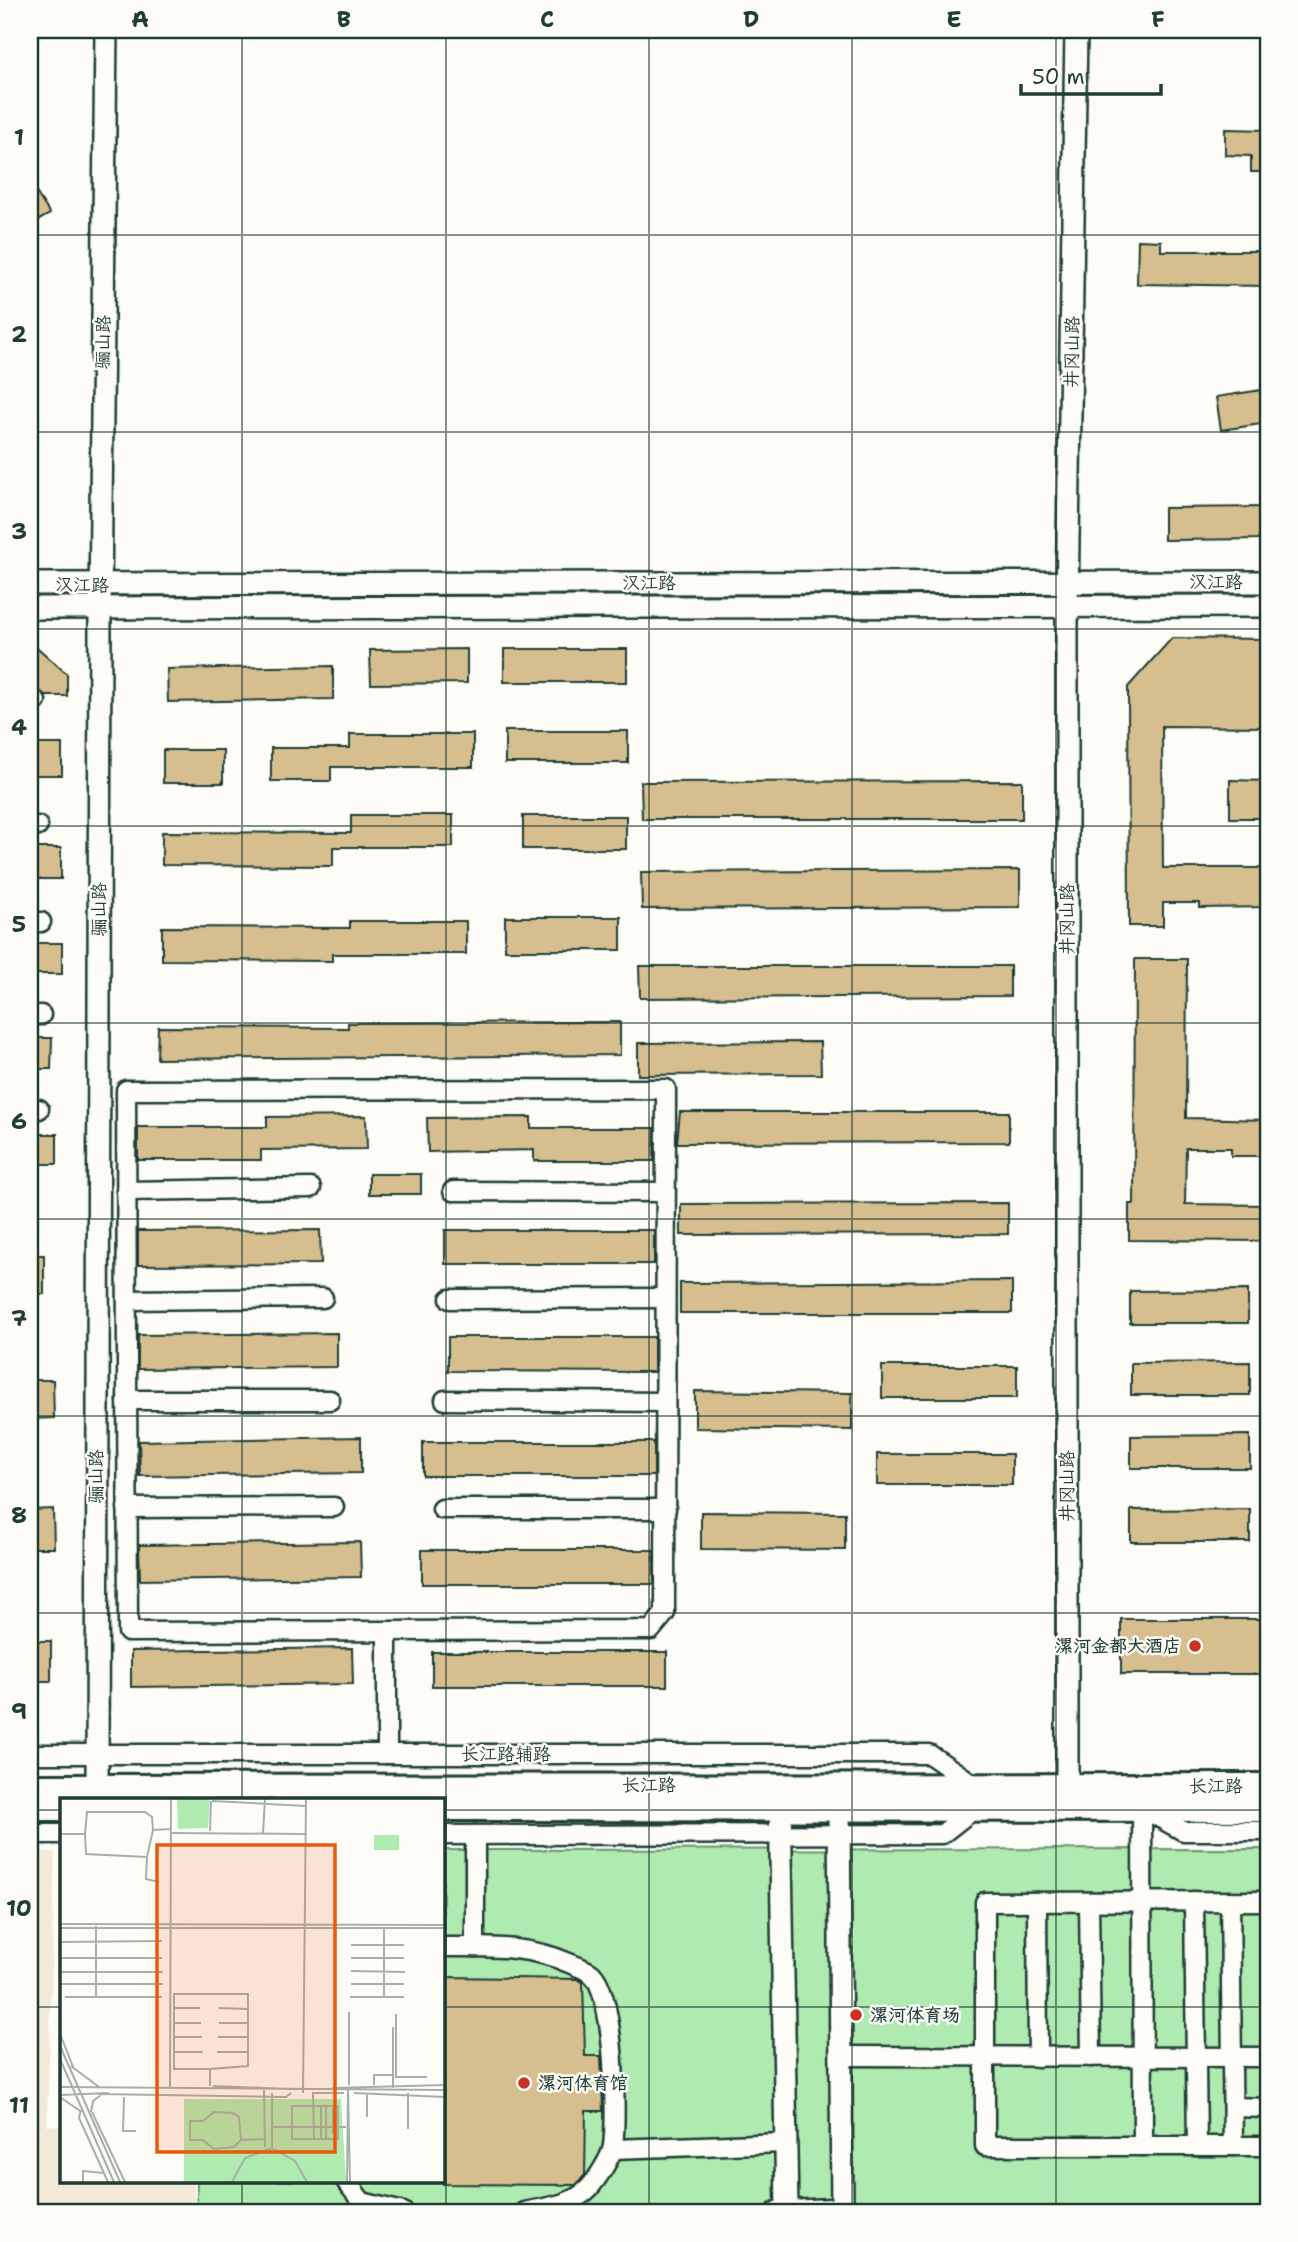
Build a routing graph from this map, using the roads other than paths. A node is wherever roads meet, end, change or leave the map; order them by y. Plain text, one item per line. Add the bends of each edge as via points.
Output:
1 (106, 30) edge
2 (1076, 30) edge
3 (1069, 582) junction
4 (1268, 582) edge
5 (30, 584) edge
6 (101, 585) junction
7 (1067, 605) junction
8 (1268, 606) edge
9 (30, 608) edge
10 (100, 608) junction
11 (312, 1188) dead end
12 (126, 1191) junction
13 (453, 1191) dead end
14 (665, 1192) junction
15 (323, 1298) dead end
16 (450, 1298) dead end
17 (665, 1298) junction
18 (127, 1300) junction
19 (127, 1400) junction
20 (330, 1400) dead end
21 (445, 1400) dead end
22 (665, 1402) junction
23 (334, 1507) dead end
24 (127, 1508) junction
25 (442, 1509) dead end
26 (666, 1509) junction
27 (387, 1631) junction
28 (30, 1754) edge
29 (95, 1754) junction
30 (387, 1754) junction
31 (1265, 1784) edge
32 (30, 1787) edge
33 (97, 1788) junction
34 (780, 1796) junction
35 (974, 1796) junction
36 (1067, 1796) junction
37 (30, 1808) edge
38 (60, 1808) edge
39 (444, 1808) edge
40 (839, 1808) junction
41 (1142, 1808) junction
42 (1268, 1809) edge
43 (1268, 1831) edge
44 (30, 1834) edge
45 (60, 1835) edge
46 (444, 1835) edge
47 (475, 1835) junction
48 (780, 1835) junction
49 (840, 1835) junction
50 (1194, 1901) junction
51 (1230, 1901) junction
52 (1268, 1901) edge
53 (1037, 1902) junction
54 (1089, 1902) junction
55 (1142, 1902) junction
56 (444, 1947) edge
57 (475, 1947) junction
58 (841, 2056) junction
59 (985, 2057) junction
60 (1038, 2057) junction
61 (1091, 2057) junction
62 (1143, 2057) junction
63 (1196, 2057) junction
64 (1232, 2057) junction
65 (1268, 2057) edge
66 (1233, 2107) junction
67 (1268, 2108) edge
68 (786, 2143) junction
69 (1143, 2146) junction
70 (1197, 2146) junction
71 (1233, 2146) junction
72 (1268, 2146) edge
73 (613, 2149) junction
74 (347, 2182) edge
75 (783, 2211) edge
76 (847, 2211) edge
77 (403, 2212) edge
78 (525, 2212) edge

1 - 6 street, 骊山路
2 - 3 street, 井冈山路
3 - 4 street, 汉江路
3 - 6 street, 汉江路
3 - 7 street, 井冈山路
5 - 6 street, 汉江路
6 - 10 street, 骊山路
7 - 8 street, 汉江路
7 - 10 street, 汉江路
7 - 36 street, 井冈山路
9 - 10 street, 汉江路
10 - 29 street, 骊山路
11 - 12 street
12 - 14 street via 126,1090 666,1089
12 - 18 street
13 - 14 street
14 - 17 street
15 - 18 street
16 - 17 street
17 - 22 street
18 - 19 street
19 - 20 street
19 - 24 street
21 - 22 street
22 - 26 street
23 - 24 street
24 - 27 street via 128,1632
25 - 26 street
26 - 27 street via 665,1613 651,1630
27 - 30 street
28 - 29 street, 长江路辅路
29 - 30 street, 长江路辅路
29 - 33 street, 骊山路
30 - 35 street, 长江路辅路 via 929,1754
31 - 36 main road, 长江路
32 - 33 main road, 长江路
33 - 34 main road, 长江路
34 - 35 main road, 长江路
34 - 39 main road, 长江路
34 - 40 main road, 长江路
34 - 48 street
35 - 36 main road, 长江路
35 - 40 main road, 长江路
35 - 49 street via 942,1835
36 - 41 main road, 长江路
37 - 38 main road
40 - 49 street
41 - 42 main road, 长江路
41 - 43 street via 1183,1831
41 - 55 street
44 - 45 street
46 - 47 street
47 - 48 street
47 - 57 street
48 - 49 street
48 - 68 street
49 - 58 street
50 - 51 street
50 - 55 street
50 - 63 street
51 - 52 street
51 - 64 street
53 - 54 street
53 - 59 street via 985,1902
53 - 60 street
54 - 55 street
54 - 61 street
55 - 62 street
56 - 57 street
57 - 73 street via 520,1948 553,1956 590,1972 600,1983 612,2031
58 - 59 street
58 - 76 street
59 - 60 street
59 - 69 street via 985,2146
60 - 61 street
61 - 62 street
62 - 63 street
62 - 69 street
63 - 64 street
63 - 70 street
64 - 65 street
64 - 66 street
66 - 67 street
66 - 71 street
68 - 73 street
68 - 75 street
69 - 70 street
70 - 71 street
71 - 72 street
73 - 78 street via 581,2195
74 - 77 street via 362,2202
75 - 76 street

